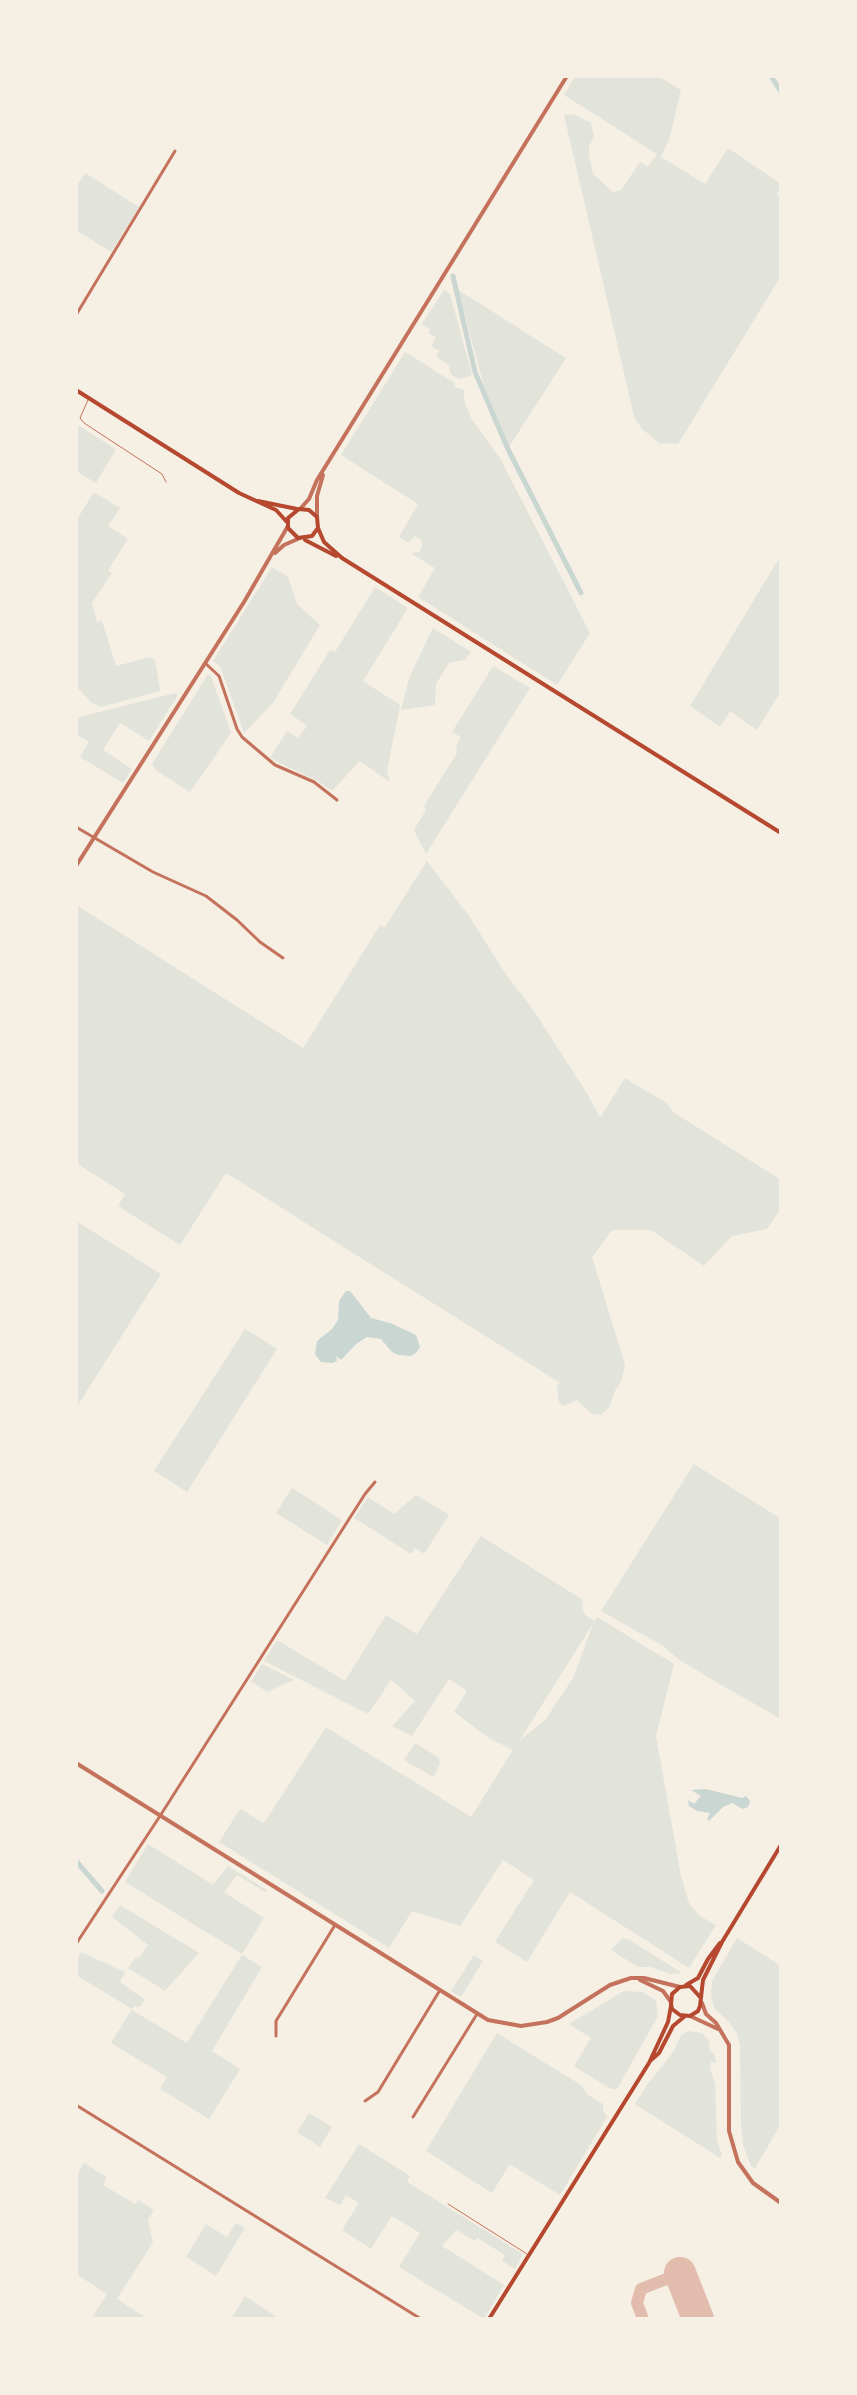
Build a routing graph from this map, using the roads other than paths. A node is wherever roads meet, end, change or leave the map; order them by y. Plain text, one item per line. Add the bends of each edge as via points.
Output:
1 (567, 76) edge
2 (175, 151) dead end
3 (76, 315) edge
4 (76, 390) edge
5 (89, 398) junction
6 (323, 473) junction
7 (166, 482) dead end
8 (252, 500) junction
9 (299, 509) junction
10 (317, 517) junction
11 (288, 525) junction
12 (318, 528) junction
13 (301, 539) junction
14 (273, 555) junction
15 (342, 558) junction
16 (205, 663) junction
17 (337, 800) dead end
18 (76, 827) edge
19 (781, 832) edge
20 (94, 837) junction
21 (76, 866) edge
22 (283, 958) dead end
23 (375, 1482) dead end
24 (76, 1763) edge
25 (160, 1816) junction
26 (781, 1845) edge
27 (335, 1925) junction
28 (722, 1942) junction
29 (76, 1944) edge
30 (638, 1978) junction
31 (682, 1986) junction
32 (440, 1990) junction
33 (701, 1999) junction
34 (671, 2004) junction
35 (477, 2014) junction
36 (687, 2016) junction
37 (720, 2030) junction
38 (276, 2036) dead end
39 (649, 2063) junction
40 (365, 2101) dead end
41 (76, 2105) edge
42 (413, 2117) dead end
43 (781, 2203) edge
44 (448, 2204) dead end
45 (528, 2255) junction
46 (421, 2319) edge
47 (489, 2319) edge

1 - 6 street
2 - 3 street
4 - 5 main road
5 - 7 lane via 81,412 84,423 162,474
5 - 8 main road
6 - 9 street
6 - 10 street
8 - 9 main road
8 - 11 main road via 276,510
9 - 10 main road
9 - 11 main road
10 - 12 main road
11 - 13 main road
11 - 14 street
12 - 13 main road
12 - 15 main road via 324,542
13 - 14 street
13 - 15 main road
14 - 16 street
15 - 19 main road
16 - 17 street via 219,676 239,733 275,765 314,782
16 - 20 street
18 - 20 street
20 - 21 street
20 - 22 street via 206,896
23 - 25 street
24 - 25 street
25 - 27 street
25 - 29 street
26 - 28 main road
27 - 32 street
27 - 38 street via 276,2021
28 - 31 main road via 698,1978
28 - 33 main road via 703,1980
30 - 31 street
30 - 34 street via 663,1991
30 - 35 street via 622,1980 558,2018 535,2025 510,2026
31 - 33 main road via 695,1989
31 - 34 main road via 672,1994
32 - 35 street
32 - 40 street via 378,2092
33 - 36 main road via 698,2011
33 - 37 street
34 - 36 main road via 676,2013
34 - 39 main road
35 - 42 street
36 - 37 street
36 - 39 main road via 673,2026
37 - 43 street via 731,2055 733,2150 753,2183
39 - 45 main road
41 - 46 street
44 - 45 lane
45 - 47 main road

